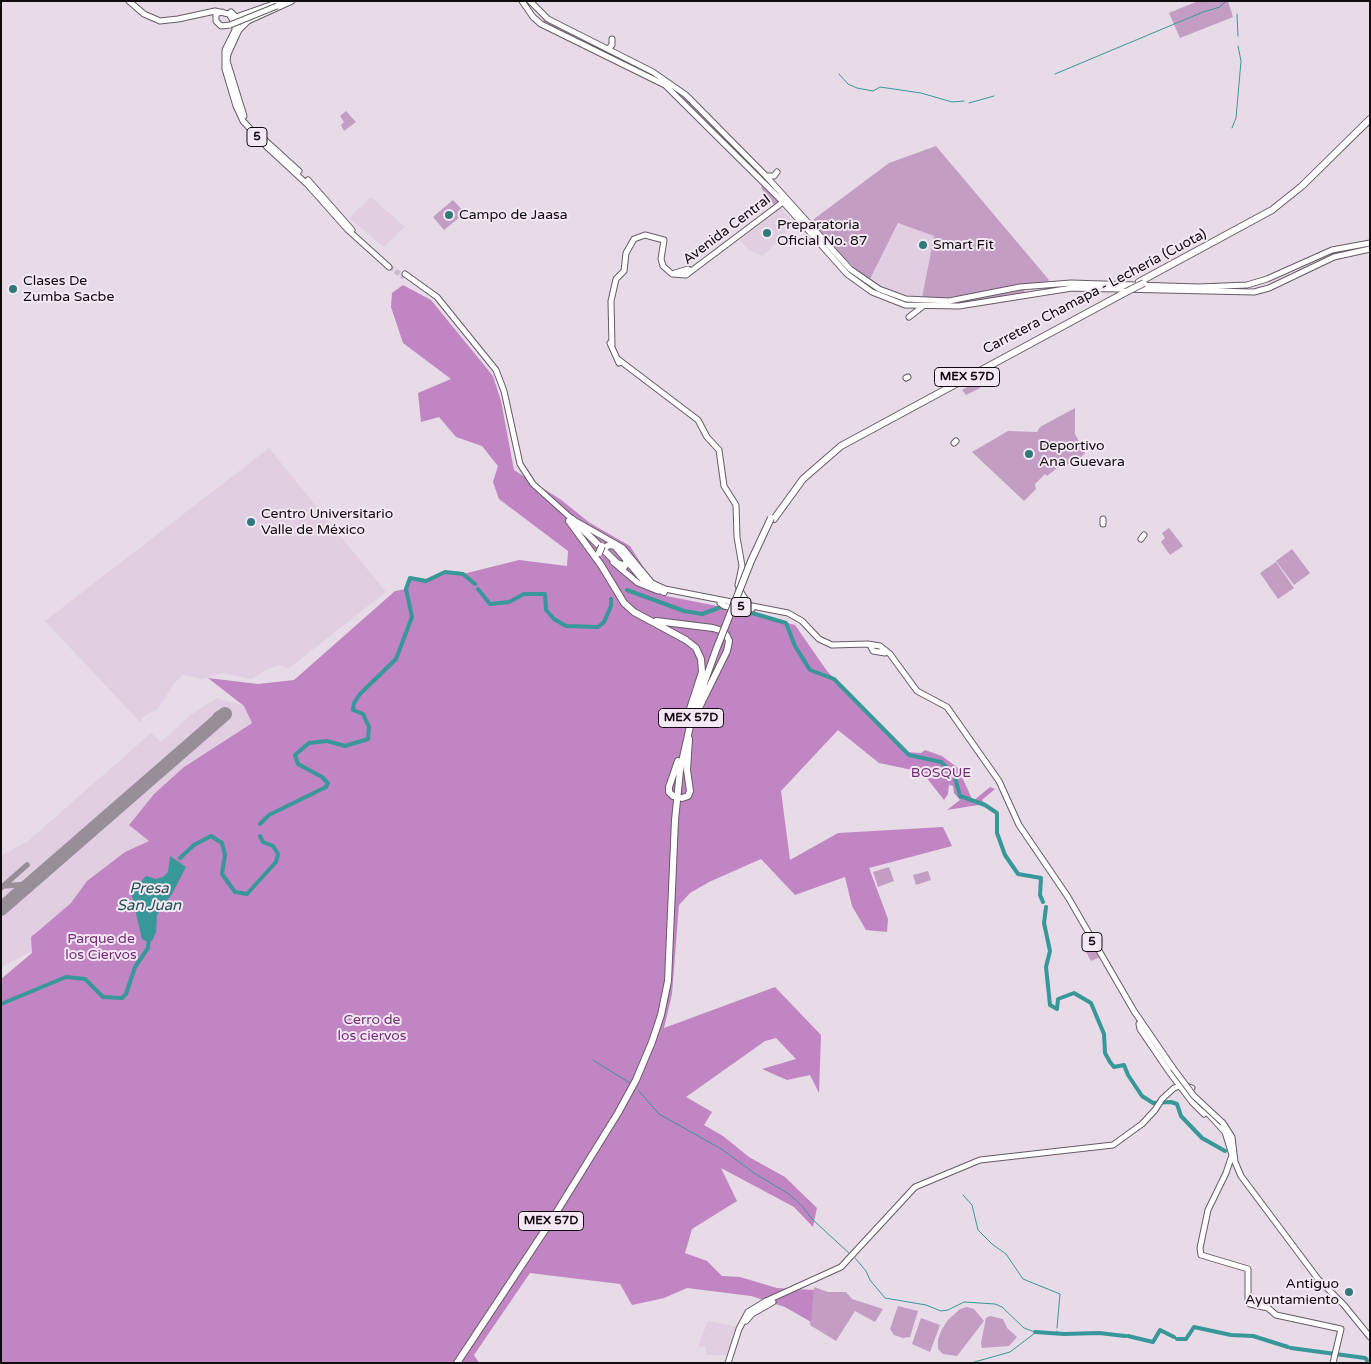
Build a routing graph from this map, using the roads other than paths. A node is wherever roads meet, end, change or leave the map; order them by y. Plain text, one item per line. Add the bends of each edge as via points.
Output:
1 (131, 1) edge
2 (291, 1) edge
3 (522, 1) edge
4 (530, 1) edge
5 (282, 3) edge
6 (539, 11) junction
7 (204, 13) junction
8 (229, 14) junction
9 (244, 15) junction
10 (214, 16) junction
11 (236, 17) junction
12 (533, 18) junction
13 (548, 19) junction
14 (248, 21) junction
15 (547, 27) junction
16 (239, 30) junction
17 (612, 39) dead end
18 (608, 49) junction
19 (1370, 119) edge
20 (1370, 125) edge
21 (753, 168) junction
22 (777, 172) dead end
23 (766, 176) junction
24 (775, 186) junction
25 (783, 202) junction
26 (791, 211) junction
27 (349, 228) junction
28 (1370, 243) edge
29 (1370, 249) edge
30 (390, 266) tunnel mouth
31 (691, 271) junction
32 (669, 272) junction
33 (404, 276) tunnel mouth
34 (861, 281) junction
35 (1142, 282) junction
36 (1053, 284) junction
37 (1030, 286) junction
38 (1050, 290) junction
39 (1031, 293) junction
40 (922, 306) junction
41 (909, 317) dead end
42 (570, 520) junction
43 (616, 543) junction
44 (601, 550) junction
45 (627, 559) junction
46 (601, 565) junction
47 (739, 584) junction
48 (664, 592) junction
49 (720, 602) junction
50 (732, 604) junction
51 (750, 607) junction
52 (718, 650) junction
53 (694, 717) junction
54 (688, 731) junction
55 (688, 739) junction
56 (673, 796) dead end
57 (682, 798) dead end
58 (1041, 862) junction
59 (1173, 1071) junction
60 (1182, 1076) dead end
61 (1177, 1087) junction
62 (1192, 1088) dead end
63 (1198, 1096) dead end
64 (1192, 1102) junction
65 (1226, 1126) junction
66 (1229, 1142) junction
67 (1236, 1166) junction
68 (1229, 1167) junction
69 (1370, 1337) edge
70 (458, 1363) edge
71 (729, 1363) edge
72 (1333, 1363) edge

1 - 7 main road via 144,14 160,21
1 - 11 main road via 160,18 218,8 230,11
2 - 5 main road
2 - 14 main road
3 - 12 main road
4 - 6 main road
5 - 9 main road
5 - 10 main road, bridge via 230,25 217,23
6 - 12 main road via 540,18
6 - 13 main road
7 - 8 main road via 218,10
7 - 10 main road
8 - 10 main road via 222,12
8 - 27 main road, 5 via 235,30 225,50 224,60 240,114 255,136
9 - 11 main road
9 - 14 main road via 244,20
11 - 16 main road
12 - 15 main road
13 - 15 main road via 542,19
13 - 18 main road
14 - 16 main road
15 - 21 main road via 660,82
16 - 27 main road, 5 via 227,56 244,117 338,212
17 - 18 main road
18 - 21 main road via 658,75 686,95
19 - 35 highway, Carretera Chamapa - Lechería (Cuota) / MEX 57D via 1302,186 1272,210
20 - 35 highway, Carretera Chamapa - Lechería (Cuota) / MEX 57D via 1274,212
21 - 23 main road
21 - 25 main road
22 - 23 main road via 774,176
23 - 24 main road
24 - 26 main road via 775,192
24 - 34 main road
25 - 26 main road
25 - 31 main road, Avenida Central
26 - 34 main road via 847,274
27 - 30 main road, 5
28 - 36 main road via 1332,250 1267,280 1247,285
29 - 38 main road via 1334,257 1260,291 1101,287
31 - 32 main road
31 - 32 main road, Avenida Central via 686,276
32 - 47 main road via 661,262 665,241 642,235 629,245 624,271 617,277 611,301 612,345 619,360 698,420 721,454 724,486 736,504 742,566
33 - 42 main road, 5 via 437,297 496,370 522,468 533,484
34 - 37 main road via 911,300 955,300
34 - 40 main road via 872,292 896,302
35 - 52 highway, Carretera Chamapa - Lechería (Cuota) / MEX 57D, bridge via 840,444 800,478 773,518
36 - 37 main road
36 - 38 main road
37 - 39 main road via 1025,291
38 - 39 main road
39 - 40 main road via 959,306
40 - 41 main road
42 - 43 main road, 5
42 - 45 highway via 618,563 625,566
42 - 46 highway
42 - 48 main road, 5 via 630,578
43 - 44 highway
43 - 50 main road, 5 via 656,586
44 - 45 highway via 615,546
44 - 46 highway
44 - 53 highway via 603,564 620,594 645,616 665,623 720,630 727,636 727,652
45 - 48 highway via 650,586
46 - 54 highway via 624,603 645,619 691,643 699,654 702,672 691,704
47 - 50 main road
47 - 51 main road
48 - 49 main road, 5
49 - 50 main road, 5
49 - 51 main road via 724,606 744,610
50 - 51 main road, 5
51 - 58 main road, 5 via 792,617 817,641 831,648 871,647 885,653 916,692 950,714 997,782 1013,819
51 - 58 main road, 5 via 793,615 819,639 832,645 872,644 887,650 917,691 947,707 999,782
52 - 53 highway, Carretera Chamapa - Lechería (Cuota) / MEX 57D
52 - 54 highway, Carretera Chamapa - Lechería (Cuota) / MEX 57D
53 - 55 highway, Carretera Chamapa - Lechería (Cuota) / MEX 57D
54 - 55 highway, Carretera Chamapa - Lechería (Cuota) / MEX 57D
55 - 56 highway via 669,787
55 - 57 highway via 690,791
55 - 70 highway, Carretera Chamapa - Lechería (Cuota) / MEX 57D via 676,803 668,980 652,1042 618,1114
55 - 70 highway, Carretera Chamapa - Lechería (Cuota) / MEX 57D via 678,804 674,943 670,985 661,1024 636,1088 553,1222
58 - 59 main road, 5 via 1139,1024
58 - 59 main road, 5 via 1068,897
59 - 61 main road
59 - 65 main road, 5, bridge
59 - 65 main road, 5, bridge via 1204,1110
60 - 61 main road
61 - 62 main road
61 - 64 main road
61 - 71 main road via 1142,1124 1113,1145 980,1160 915,1188 841,1267 748,1312
63 - 64 main road via 1193,1097
64 - 66 main road
65 - 66 main road
65 - 67 main road, 5 via 1236,1149
66 - 68 main road via 1232,1156
67 - 68 main road
67 - 69 main road via 1301,1256
68 - 72 main road via 1208,1210 1201,1255 1248,1268 1250,1304 1268,1308 1276,1315 1342,1329

